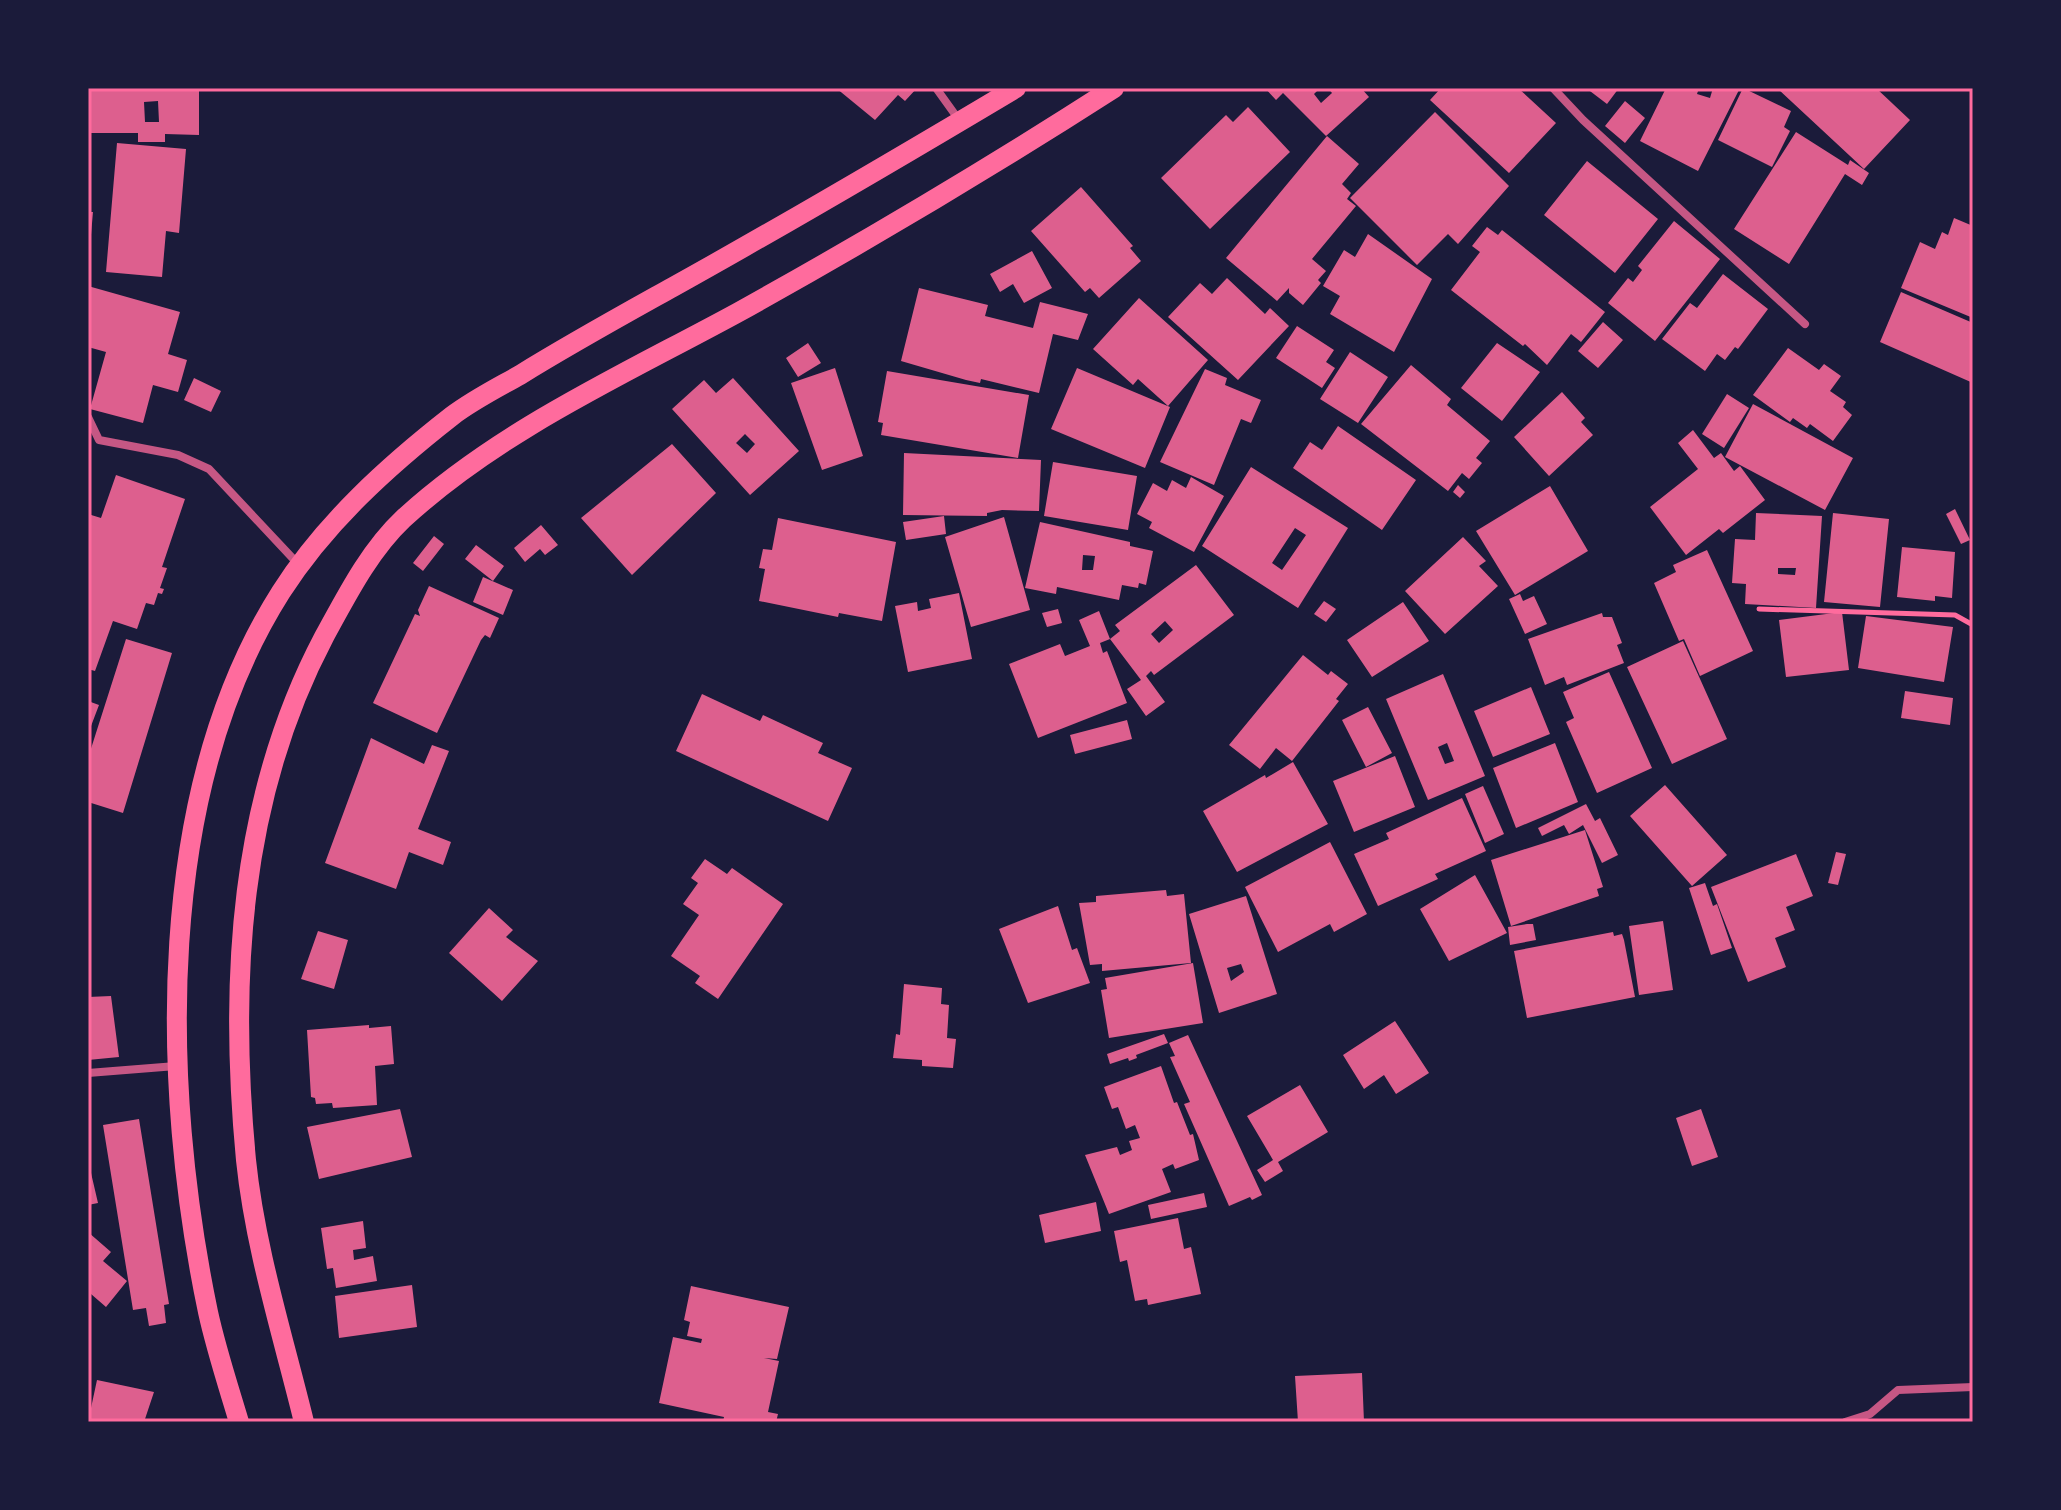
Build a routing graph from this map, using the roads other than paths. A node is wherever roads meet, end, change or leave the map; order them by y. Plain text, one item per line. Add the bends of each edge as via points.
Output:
1 (936, 88) edge
2 (1016, 88) edge
3 (1114, 88) edge
4 (1553, 88) edge
5 (960, 122) junction
6 (1805, 324) dead end
7 (88, 417) edge
8 (99, 440) junction
9 (88, 444) edge
10 (299, 566) junction
11 (177, 1066) junction
12 (88, 1073) edge
13 (1973, 1387) edge
14 (1871, 1418) edge
15 (239, 1422) edge
16 (304, 1422) edge
17 (1845, 1422) edge

1 - 5 street
2 - 5 main road
3 - 16 main road via 806,275 475,460 400,522 354,581 297,689 272,757 252,838 242,945 246,1163
4 - 6 street
5 - 10 main road via 456,413 363,492
7 - 8 street
8 - 9 street
8 - 10 street via 178,455 209,469
10 - 11 main road via 232,683 200,796 179,929
11 - 12 street
11 - 15 main road via 185,1163 208,1313
13 - 14 street via 1898,1390
14 - 17 street

